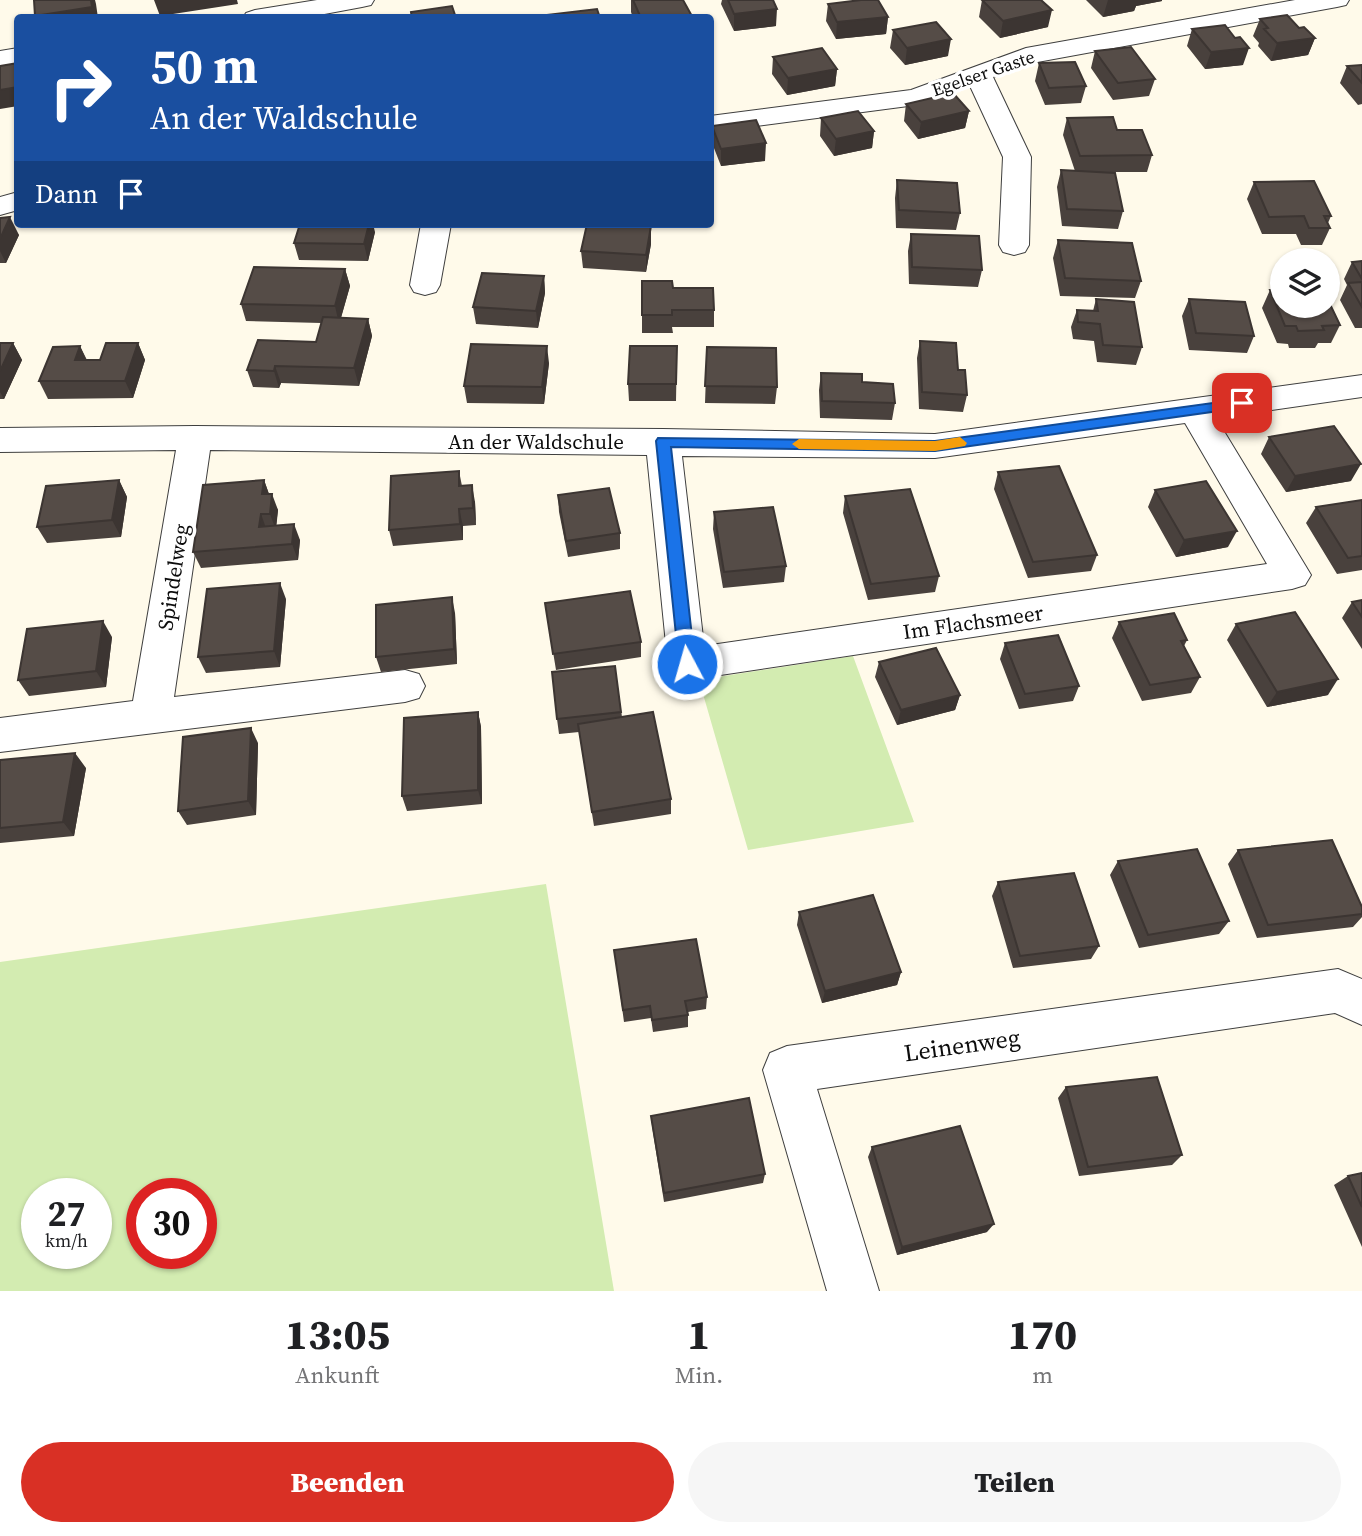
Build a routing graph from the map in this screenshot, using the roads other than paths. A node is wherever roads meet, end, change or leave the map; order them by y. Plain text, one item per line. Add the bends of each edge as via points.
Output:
1 (362, 0) edge
2 (1343, 5) edge
3 (279, 14) edge
4 (978, 74) junction
5 (714, 123) edge
6 (435, 228) edge
7 (1014, 244) dead end
8 (425, 285) dead end
9 (1362, 386) edge
10 (1194, 410) junction
11 (195, 438) junction
12 (0, 440) edge
13 (663, 441) junction
14 (405, 686) dead end
15 (150, 716) junction
16 (0, 735) edge
17 (1362, 1003) edge
18 (853, 1291) edge

1 - 3 street
2 - 4 street, Egelser Gaste via 1026,56
4 - 5 street, Egelser Gaste via 916,97
4 - 7 street via 1017,158
6 - 8 street
9 - 10 street, An der Waldschule
10 - 13 street, An der Waldschule via 935,446
10 - 13 street, Im Flachsmeer via 1292,575 687,664
11 - 12 street, An der Waldschule
11 - 13 street, An der Waldschule
11 - 15 street, Spindelweg
14 - 15 street
15 - 16 street
17 - 18 street, Leinenweg via 1338,991 787,1070

